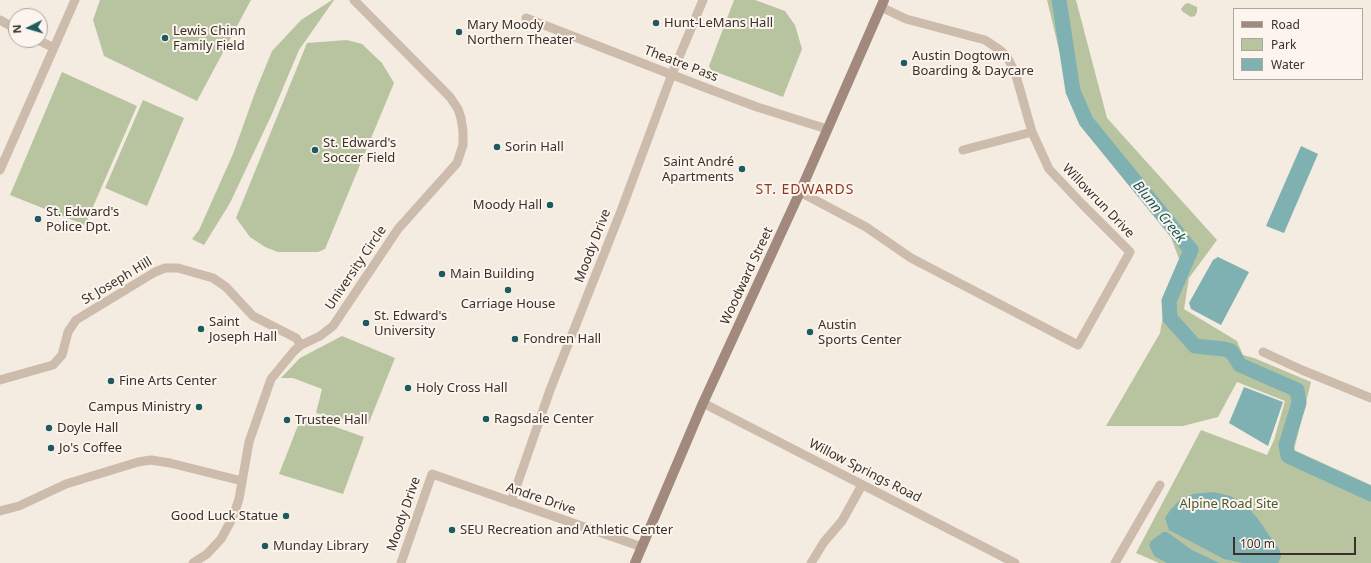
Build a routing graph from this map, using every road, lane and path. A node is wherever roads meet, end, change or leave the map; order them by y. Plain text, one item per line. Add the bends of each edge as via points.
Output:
1 (75, 0) edge
2 (354, 0) edge
3 (703, 0) edge
4 (882, 4) edge
5 (526, 18) dead end
6 (48, 45) edge
7 (54, 48) junction
8 (672, 74) junction
9 (827, 130) junction
10 (1032, 132) junction
11 (963, 150) dead end
12 (2, 157) edge
13 (0, 170) edge
14 (800, 192) junction
15 (301, 345) junction
16 (1263, 352) dead end
17 (0, 380) edge
18 (1371, 398) edge
19 (703, 403) junction
20 (432, 474) joint
21 (242, 481) junction
22 (862, 485) junction
23 (1160, 486) dead end
24 (512, 502) junction
25 (0, 512) edge
26 (642, 548) junction
27 (193, 563) edge
28 (401, 563) edge
29 (635, 563) edge
30 (811, 563) edge
31 (1015, 563) edge
32 (1115, 563) edge

1 - 7 street
2 - 15 street, University Circle via 450,97 461,118 463,145 457,163 398,229 333,326
3 - 8 street, Moody Drive
4 - 9 street, Woodward Street
4 - 10 street, Willowrun Drive via 906,19 985,40 1000,50 1015,72
5 - 8 street, Theatre Pass
6 - 7 street
7 - 12 street
8 - 9 street, Theatre Pass via 757,107
8 - 24 street, Moody Drive via 552,386
9 - 14 street, Woodward Street
10 - 11 street
10 - 14 street, Willowrun Drive via 1050,169 1130,252 1078,345 911,258 866,226
12 - 13 street
14 - 19 street, Woodward Street
15 - 17 street, St Joseph Hill via 296,338 253,316 226,287 213,278 178,268 165,268 76,320 68,332 62,355 52,365
15 - 21 street, University Circle via 271,379 249,442
16 - 18 street
19 - 22 street, Willow Springs Road
19 - 26 street, Woodward Street
20 - 24 street, Andre Drive
20 - 28 street, Moody Drive
21 - 25 street via 150,460 66,484
21 - 27 street, University Circle via 233,517 221,539 207,554
22 - 30 street via 842,521 824,542
22 - 31 street, Willow Springs Road
23 - 32 street
24 - 26 street, Andre Drive
26 - 29 street, Woodward Street

